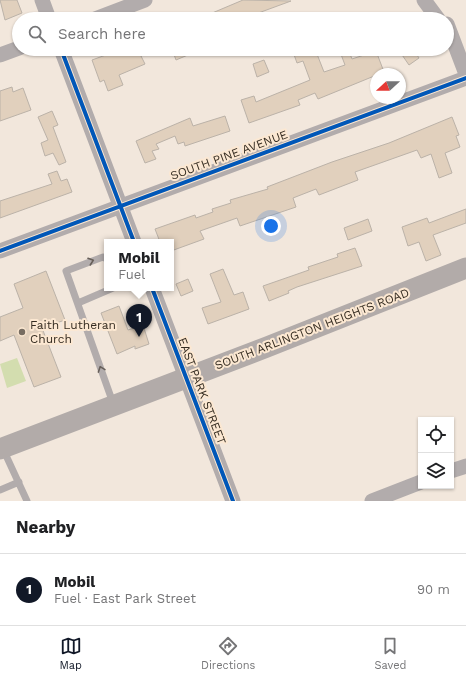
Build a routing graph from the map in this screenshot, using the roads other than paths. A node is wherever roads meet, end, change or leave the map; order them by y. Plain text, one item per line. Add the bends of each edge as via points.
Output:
1 (42, 0) edge
2 (145, 0) edge
3 (424, 0) edge
4 (438, 0) edge
5 (46, 12) edge
6 (113, 12) edge
7 (433, 12) edge
8 (442, 12) edge
9 (454, 44) edge
10 (12, 51) edge
11 (0, 55) edge
12 (63, 56) edge
13 (466, 74) edge
14 (466, 78) edge
15 (120, 206) junction
16 (133, 239) edge
17 (0, 251) edge
18 (104, 258) edge
19 (466, 268) edge
20 (106, 291) edge
21 (153, 291) edge
22 (78, 303) junction
23 (186, 378) junction
24 (114, 406) junction
25 (1, 446) edge
26 (466, 466) edge
27 (454, 470) edge
28 (19, 482) junction
29 (418, 483) edge
30 (0, 490) edge
31 (27, 501) edge
32 (233, 501) edge
33 (372, 501) edge

1 - 5 street
2 - 6 street
3 - 7 street
4 - 8 street
9 - 13 street
10 - 11 street
12 - 15 street
14 - 15 street, SOUTH PINE AVENUE
15 - 16 street
15 - 17 street, SOUTH PINE AVENUE
22 -> 18 lane via 66,271
19 - 23 main road, SOUTH ARLINGTON HEIGHTS ROAD
20 - 22 lane
21 - 23 street, EAST PARK STREET
24 -> 22 lane
23 - 24 main road, SOUTH ARLINGTON HEIGHTS ROAD
23 - 32 street, EAST PARK STREET
24 - 25 main road, SOUTH ARLINGTON HEIGHTS ROAD
25 - 28 lane
26 - 27 street
28 - 30 lane
28 - 31 lane
29 - 33 street

